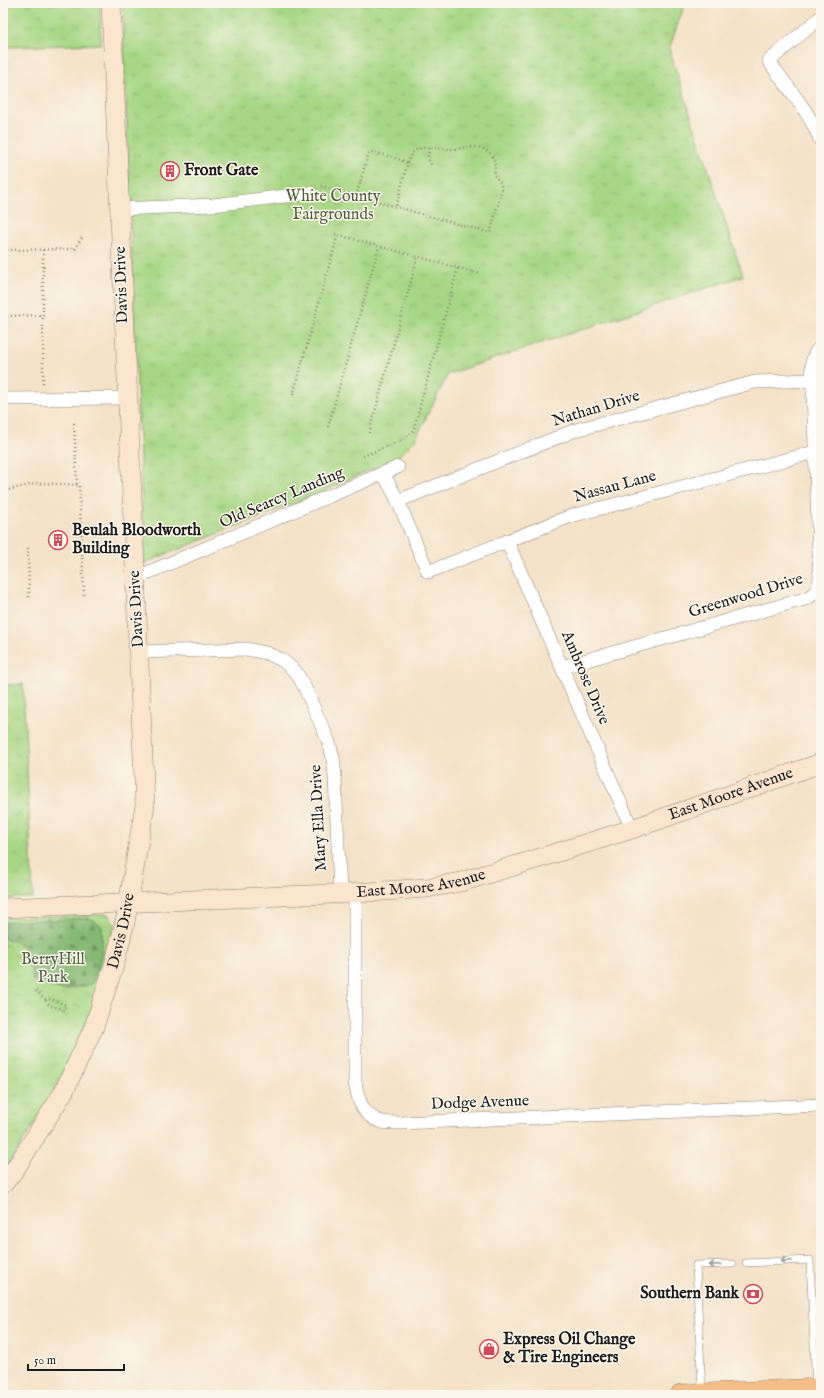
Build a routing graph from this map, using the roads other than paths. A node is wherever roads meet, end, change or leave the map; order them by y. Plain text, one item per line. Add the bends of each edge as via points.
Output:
1 (111, 3) edge
2 (821, 17) edge
3 (821, 141) edge
4 (314, 189) road end
5 (119, 209) junction
6 (821, 348) edge
7 (812, 380) junction
8 (127, 398) junction
9 (3, 399) edge
10 (815, 452) junction
11 (398, 467) dead end
12 (383, 473) junction
13 (398, 501) junction
14 (507, 541) junction
15 (135, 578) junction
16 (139, 652) junction
17 (562, 667) junction
18 (821, 763) edge
19 (632, 828) junction
20 (347, 893) junction
21 (128, 902) junction
22 (3, 908) edge
23 (821, 1105) edge
24 (3, 1184) edge
25 (746, 1263) dead end
26 (733, 1264) dead end
27 (818, 1389) edge
28 (702, 1394) edge
29 (681, 1395) edge

1 - 5 street, Davis Drive
2 - 3 street via 769,62 804,106
4 - 5 street via 213,205
5 - 8 street, Davis Drive
6 - 7 street, Greenwood Drive via 814,356
7 - 10 street, Greenwood Drive
7 - 13 street, Nathan Drive via 755,382 576,430
8 - 9 street
8 - 15 street, Davis Drive
10 - 14 street, Nassau Lane via 571,516
10 - 17 street, Greenwood Drive via 820,579 817,590 808,598
11 - 12 street, Old Searcy Landing
12 - 13 street
12 - 15 street, Old Searcy Landing
13 - 14 street, Nassau Lane via 428,572
14 - 17 street, Ambrose Drive
15 - 16 street, Davis Drive
16 - 20 street, Mary Ella Drive via 246,649 266,652 282,660 296,672 328,740 333,757
16 - 21 street, Davis Drive via 145,805
17 - 19 street, Ambrose Drive
18 - 19 street, East Moore Avenue
19 - 20 street, East Moore Avenue via 461,882 427,888
20 - 21 street, East Moore Avenue
20 - 23 street, Dodge Avenue via 355,1082 358,1100 366,1114 381,1122
21 - 22 street, East Moore Avenue
21 - 24 street, Davis Drive via 115,962 94,1026 63,1093 16,1169
27 -> 25 lane via 810,1260
26 -> 28 lane via 696,1265
27 - 28 main road
28 - 29 main road

